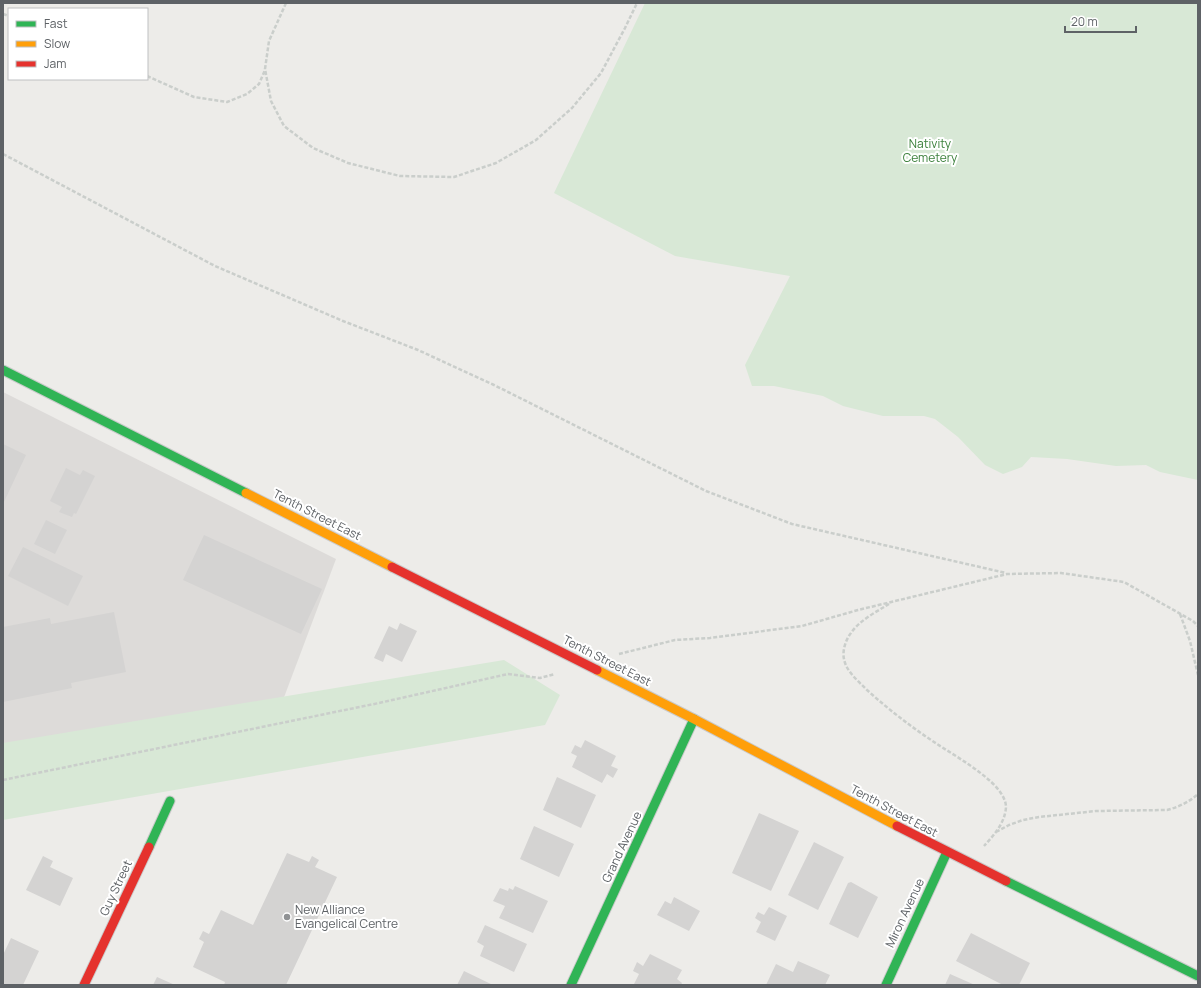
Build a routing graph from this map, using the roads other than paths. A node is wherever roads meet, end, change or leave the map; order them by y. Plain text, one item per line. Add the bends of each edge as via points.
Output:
1 (3, 370) edge
2 (694, 719) junction
3 (170, 801) dead end
4 (947, 852) junction
5 (1198, 976) edge
6 (84, 985) edge
7 (571, 985) edge
8 (886, 985) edge
9 (1194, 985) edge

1 - 2 street, Tenth Street East
2 - 4 street, Tenth Street East
2 - 7 street, Grand Avenue
3 - 6 street, Guy Street
4 - 5 street, Tenth Street East
4 - 8 street, Miron Avenue
5 - 9 street

